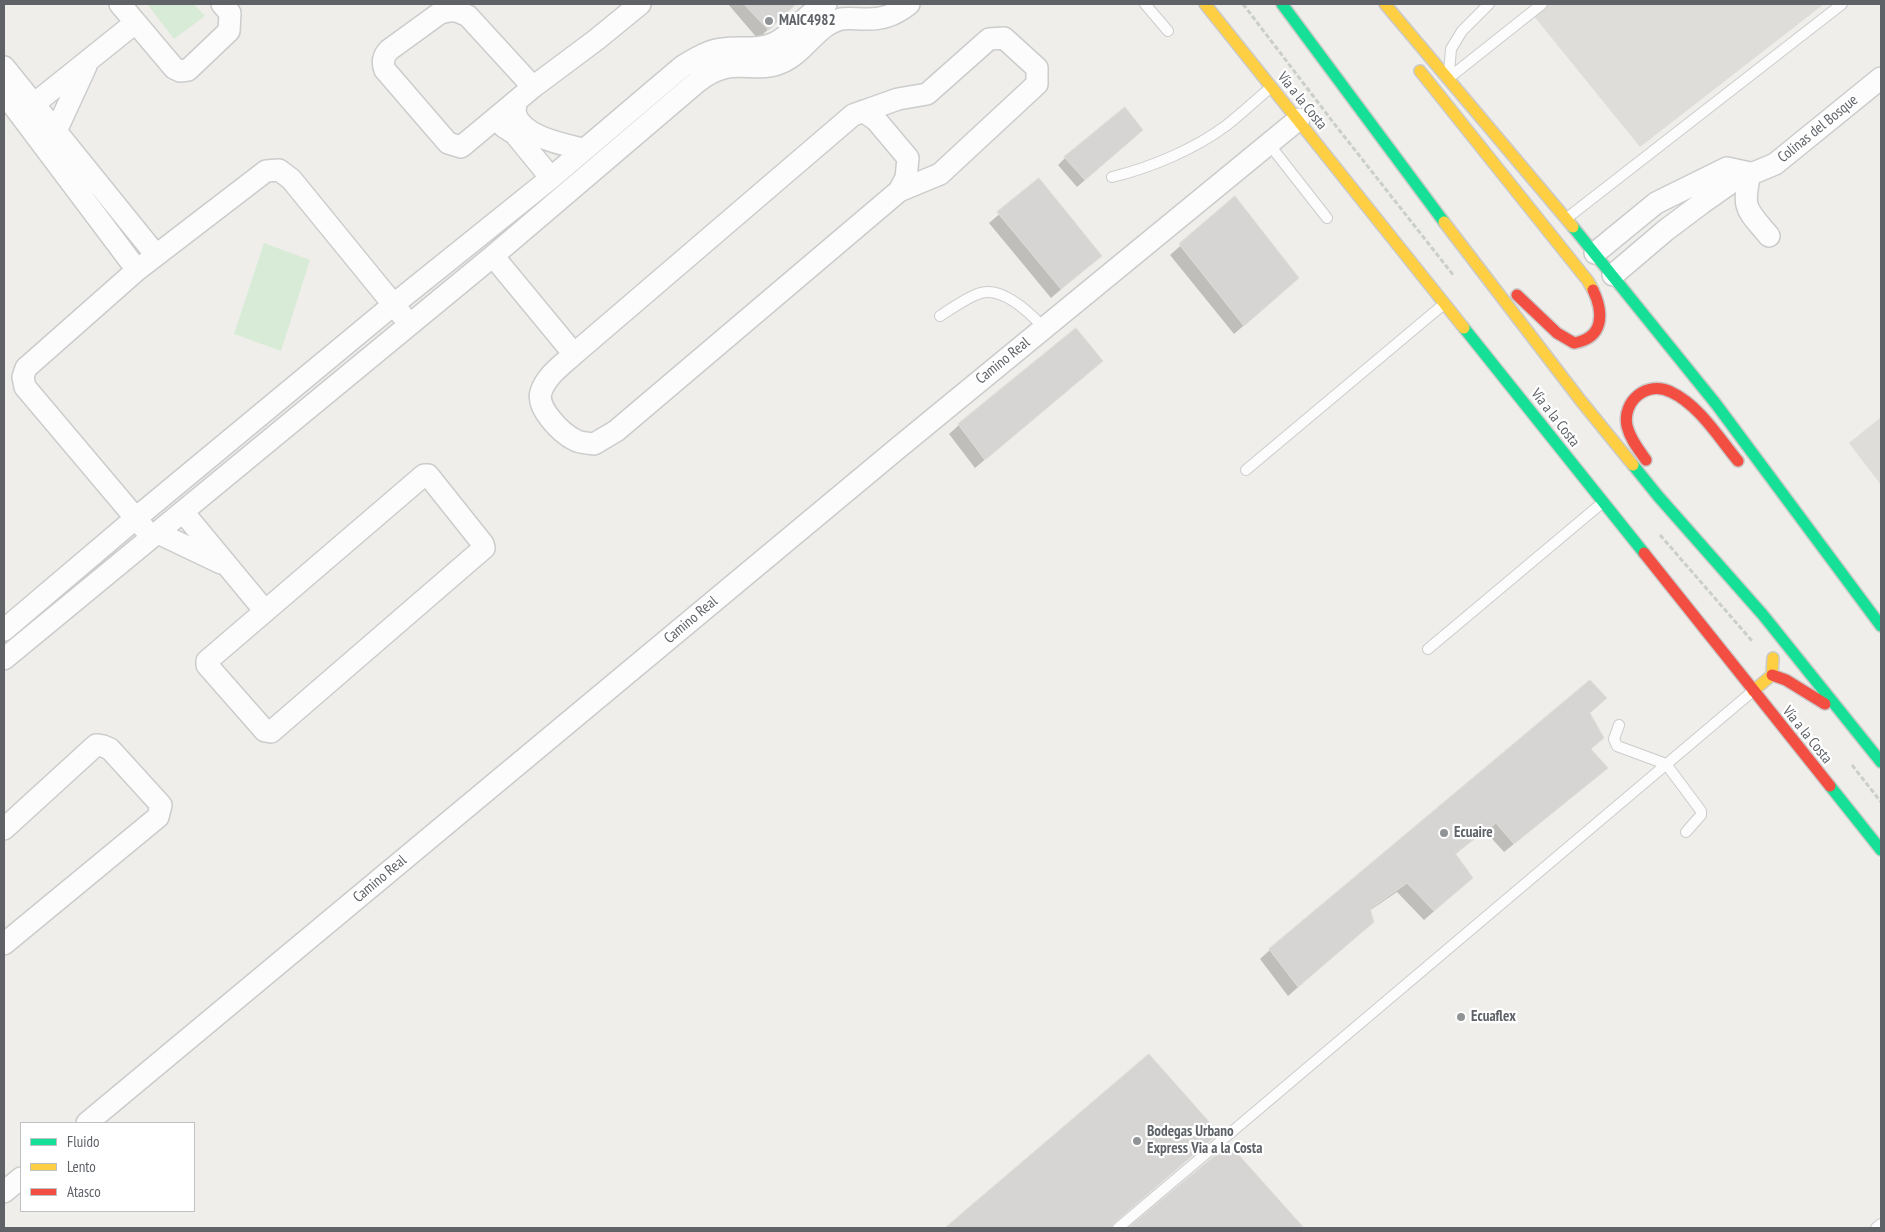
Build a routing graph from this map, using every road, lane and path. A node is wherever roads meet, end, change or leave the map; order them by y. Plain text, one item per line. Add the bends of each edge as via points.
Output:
1 (120, 4) edge
2 (222, 4) edge
3 (640, 4) edge
4 (826, 4) edge
5 (909, 4) edge
6 (1145, 4) edge
7 (1205, 4) edge
8 (1282, 4) edge
9 (1385, 4) edge
10 (1489, 4) edge
11 (1542, 4) edge
12 (1842, 4) edge
13 (135, 24) junction
14 (1168, 31) dead end
15 (1410, 58) dead end
16 (90, 59) junction
17 (4, 67) edge
18 (1449, 78) junction
19 (1881, 78) edge
20 (533, 87) junction
21 (1271, 87) junction
22 (4, 93) edge
23 (516, 101) junction
24 (634, 106) junction
25 (863, 111) junction
26 (19, 113) edge
27 (1298, 119) junction
28 (493, 120) junction
29 (649, 122) junction
30 (56, 131) junction
31 (1269, 144) junction
32 (583, 149) junction
33 (1750, 173) junction
34 (1112, 176) dead end
35 (551, 178) junction
36 (86, 184) junction
37 (899, 191) junction
38 (1649, 208) junction
39 (1327, 218) dead end
40 (1566, 218) junction
41 (1449, 229) junction
42 (1666, 230) junction
43 (1770, 236) dead end
44 (1595, 253) junction
45 (156, 255) junction
46 (493, 256) junction
47 (137, 270) junction
48 (474, 271) junction
49 (1613, 276) junction
50 (526, 298) junction
51 (1445, 303) junction
52 (393, 305) junction
53 (940, 316) dead end
54 (410, 325) junction
55 (1044, 328) junction
56 (574, 354) junction
57 (1246, 470) dead end
58 (1746, 470) dead end
59 (1654, 471) dead end
60 (1664, 485) dead end
61 (1770, 496) dead end
62 (1603, 503) junction
63 (183, 512) junction
64 (136, 518) junction
65 (155, 535) junction
66 (1826, 552) junction
67 (226, 565) junction
68 (1730, 577) junction
69 (265, 611) junction
70 (1763, 615) junction
71 (1881, 626) edge
72 (4, 630) edge
73 (1428, 649) dead end
74 (4, 659) edge
75 (1772, 674) junction
76 (1753, 691) junction
77 (1850, 724) junction
78 (1619, 725) dead end
79 (1881, 762) edge
80 (1666, 764) junction
81 (4, 829) edge
82 (1686, 832) dead end
83 (1881, 850) edge
84 (4, 944) edge
85 (88, 1122) edge
86 (20, 1179) edge
87 (4, 1192) edge
88 (1881, 1224) edge
89 (1118, 1228) edge
90 (1876, 1228) edge

1 - 13 street
2 - 13 street via 230,13 229,31 188,70 174,68
3 - 20 street
4 - 24 street via 816,8 774,43 761,48 721,49 703,54
5 - 29 street via 886,18 842,19 830,23 782,63 768,67 725,67 713,72
6 - 14 lane
7 - 21 main road, Vía a la Costa
8 - 41 main road, Vía a la Costa
9 - 18 main road
10 - 18 lane via 1462,31 1451,49
11 - 18 lane
12 - 40 lane
13 - 16 street
15 - 41 main road via 1588,281 1601,315 1594,334 1574,343 1557,333
16 - 26 street
16 - 30 street
17 - 26 street
18 - 40 main road
19 - 33 street, Colinas del Bosque via 1775,164
20 - 23 street
20 - 28 street via 473,20 457,11 440,13 386,54 385,70 448,144 461,147
21 - 27 main road, Vía a la Costa
21 - 34 lane via 1226,126 1181,152
22 - 26 street
23 - 28 street
23 - 32 street via 516,114 524,127 537,136
24 - 29 street
24 - 32 street
25 - 37 street via 876,120 908,158 906,178
25 - 37 street via 898,99 927,94 989,39 1004,38 1037,68 1037,84 940,174
25 - 56 street via 843,123
26 - 30 street
26 - 36 street
27 - 31 street, Camino Real
27 - 51 main road, Vía a la Costa
28 - 35 street via 515,134
29 - 46 street
30 - 36 street
31 - 39 lane
31 - 55 street, Camino Real
32 - 35 street
33 - 38 street via 1727,168
33 - 42 street, Colinas del Bosque via 1732,182
33 - 43 street via 1745,201 1748,210
35 - 52 street
36 - 45 street
36 - 47 street
37 - 56 street via 616,430 594,444 575,441 558,426 544,411 540,394 545,382
38 - 42 street
38 - 44 street
40 - 44 main road
41 - 68 main road, Vía a la Costa via 1581,401 1658,496
42 - 49 street, Colinas del Bosque
44 - 49 main road
45 - 47 street
45 - 52 street via 266,171 279,170 291,179
46 - 48 street
46 - 50 street
47 - 64 street via 26,368 22,377 25,387
48 - 50 street
48 - 54 street
49 - 66 main road via 1716,404
50 - 56 street
51 - 57 lane
51 - 62 main road, Vía a la Costa
52 - 54 street
52 - 64 street
53 - 55 lane via 981,293 999,293 1029,312
54 - 63 street
55 - 85 street, Camino Real
58 - 59 main road via 1684,400 1665,389 1654,388 1636,397 1627,411 1626,420 1633,441
60 - 68 main road
61 - 66 main road
62 - 73 lane
62 - 76 main road, Vía a la Costa
63 - 65 street
63 - 67 street
64 - 65 street
64 - 72 street
65 - 67 street
65 - 74 street
66 - 71 main road
67 - 69 street
68 - 70 main road, Vía a la Costa
69 - 69 street via 207,661 207,665 266,731 271,732 484,548 483,544 428,475 424,475
70 - 75 main road via 1771,645
70 - 77 main road, Vía a la Costa
75 - 76 main road
75 - 77 main road via 1811,695
76 - 80 lane
76 - 83 main road, Vía a la Costa
77 - 79 main road, Vía a la Costa
78 - 80 lane via 1614,739 1617,746
80 - 82 lane via 1701,812
80 - 89 lane
81 - 84 street via 96,745 110,749 160,805 158,817
86 - 87 street
88 - 90 lane

